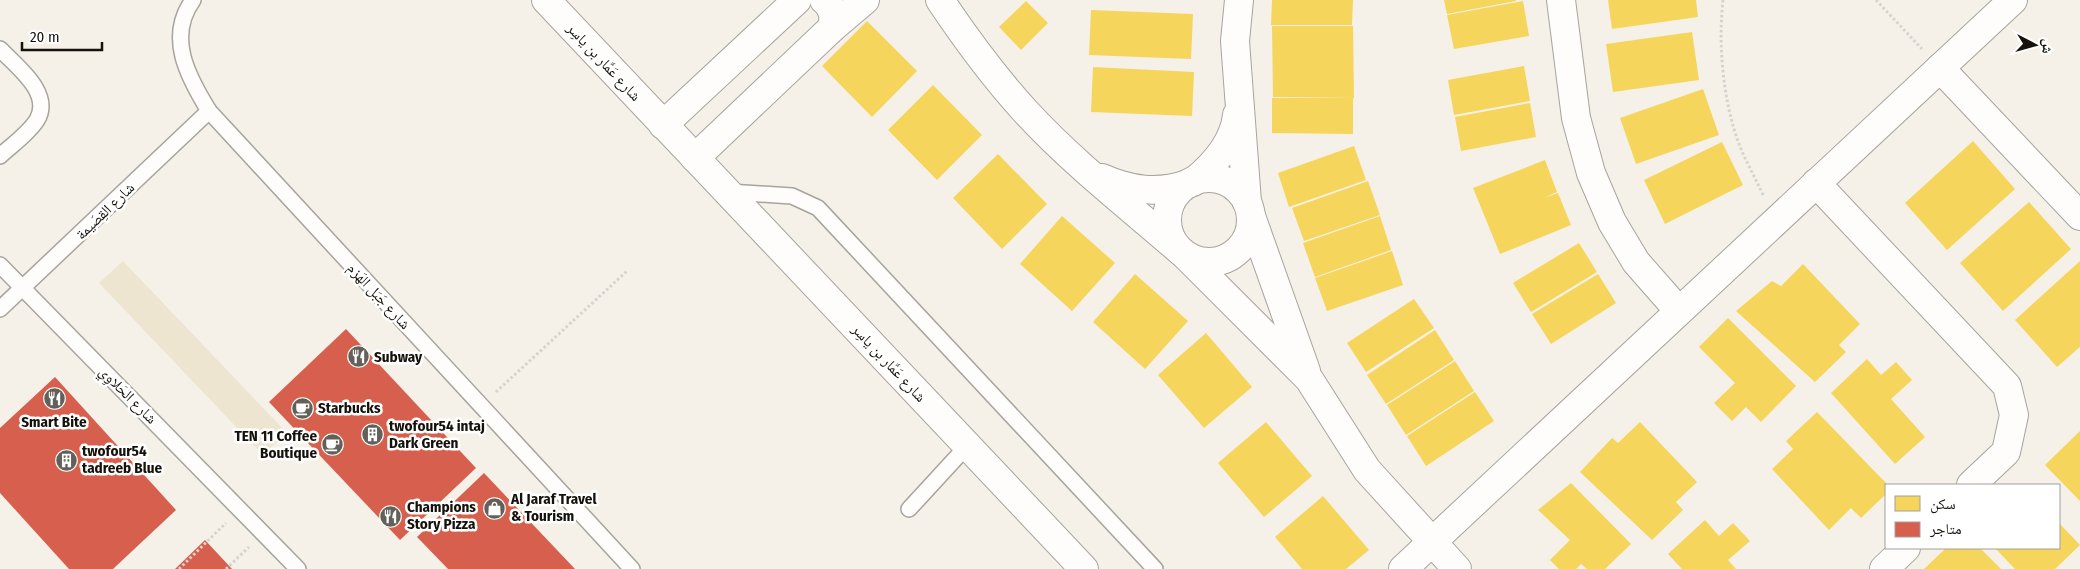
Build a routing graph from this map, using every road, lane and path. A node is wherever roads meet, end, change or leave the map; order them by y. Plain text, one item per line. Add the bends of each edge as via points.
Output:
1 (193, 0) edge
2 (546, 0) edge
3 (797, 0) edge
4 (824, 0) edge
5 (865, 0) edge
6 (940, 0) edge
7 (1239, 0) edge
8 (1561, 0) edge
9 (1723, 0) edge
10 (1876, 0) edge
11 (2013, 0) edge
12 (832, 28) junction
13 (0, 49) edge
14 (1940, 68) junction
15 (1240, 91) junction
16 (208, 111) junction
17 (663, 125) junction
18 (0, 155) edge
19 (695, 158) junction
20 (1088, 171) junction
21 (1190, 183) junction
22 (1816, 183) junction
23 (728, 192) junction
24 (1249, 209) junction
25 (2080, 216) edge
26 (1779, 218) junction
27 (1186, 255) junction
28 (0, 265) edge
29 (627, 271) dead end
30 (22, 288) junction
31 (0, 309) edge
32 (1679, 311) junction
33 (1309, 379) junction
34 (481, 406) junction
35 (967, 446) junction
36 (1972, 484) edge
37 (241, 509) junction
38 (909, 509) dead end
39 (264, 533) junction
40 (1432, 541) junction
41 (1905, 549) edge
42 (179, 569) edge
43 (226, 569) edge
44 (298, 569) edge
45 (632, 569) edge
46 (1084, 569) edge
47 (1156, 569) edge
48 (1403, 569) edge
49 (1457, 569) edge
50 (1884, 569) edge

1 - 16 lane, شارع جَبَل الهَزم via 181,24 180,46 191,81
2 - 17 street, شارع عَمَّار بن ياسِر
3 - 17 street
4 - 12 street via 832,11
5 - 12 street
6 - 20 street via 966,39 1027,112
7 - 15 street via 1235,41
8 - 32 street via 1576,118 1591,173 1612,222 1636,262
9 - 26 path via 1720,25 1724,85 1739,143 1764,197
10 - 14 path
11 - 14 street
12 - 19 street
13 - 18 lane via 37,90 41,106 33,125
14 - 22 street
14 - 25 street
15 - 21 street via 1236,122 1225,150 1206,172
15 - 24 street
16 - 30 lane, شارع القِصَيمة
16 - 34 lane, شارع جَبَل الهَزم
17 - 19 street, شارع عَمَّار بن ياسِر
19 - 23 street, شارع عَمَّار بن ياسِر
20 - 21 street via 1121,187 1151,191
20 - 27 street
21 - 24 street via 1218,179 1230,184 1240,192
21 - 27 street via 1177,193 1170,205 1168,218 1169,232 1175,245
22 - 26 street
22 - 36 street via 2007,386 2014,415 2006,452
23 - 35 street, شارع عَمَّار بن ياسِر
23 - 47 lane via 792,196 818,208
24 - 27 street via 1250,229 1236,253 1224,260 1211,262
24 - 33 street
26 - 32 street
27 - 33 street
28 - 30 lane, شارع الحَلاوِي
29 - 34 path
30 - 31 lane, شارع القِصَيمة
30 - 37 lane, شارع الحَلاوِي
32 - 40 street
33 - 40 street via 1367,470
34 - 45 lane, شارع جَبَل الهَزم
35 - 38 lane
35 - 46 street, شارع عَمَّار بن ياسِر
37 - 39 lane, شارع الحَلاوِي
37 - 42 path
39 - 43 path
39 - 44 lane, شارع الحَلاوِي
40 - 48 street
40 - 49 street
41 - 50 street

